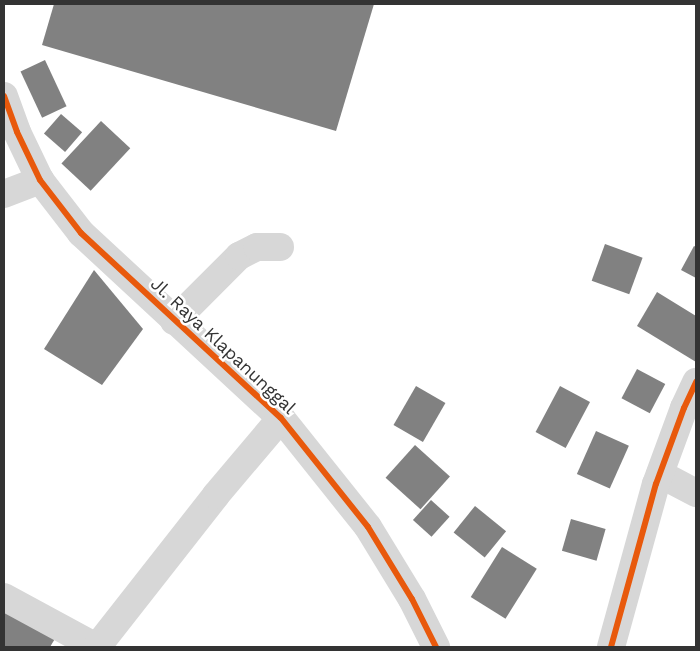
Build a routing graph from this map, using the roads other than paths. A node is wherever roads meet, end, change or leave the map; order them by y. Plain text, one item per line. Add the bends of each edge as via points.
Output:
1 (4, 96) edge
2 (40, 180) junction
3 (4, 194) edge
4 (280, 247) dead end
5 (174, 321) junction
6 (696, 382) edge
7 (281, 418) junction
8 (660, 474) junction
9 (696, 493) edge
10 (4, 597) edge
11 (97, 647) edge
12 (436, 647) edge
13 (611, 647) edge

1 - 2 street, Jl. Raya Klapanunggal
2 - 3 street
2 - 5 street, Jl. Raya Klapanunggal via 81,233
4 - 5 street via 257,246 239,256
5 - 7 street, Jl. Raya Klapanunggal
6 - 8 street
7 - 11 street
7 - 12 street, Jl. Raya Klapanunggal via 368,527 412,599
8 - 9 street
8 - 13 street
10 - 11 street

